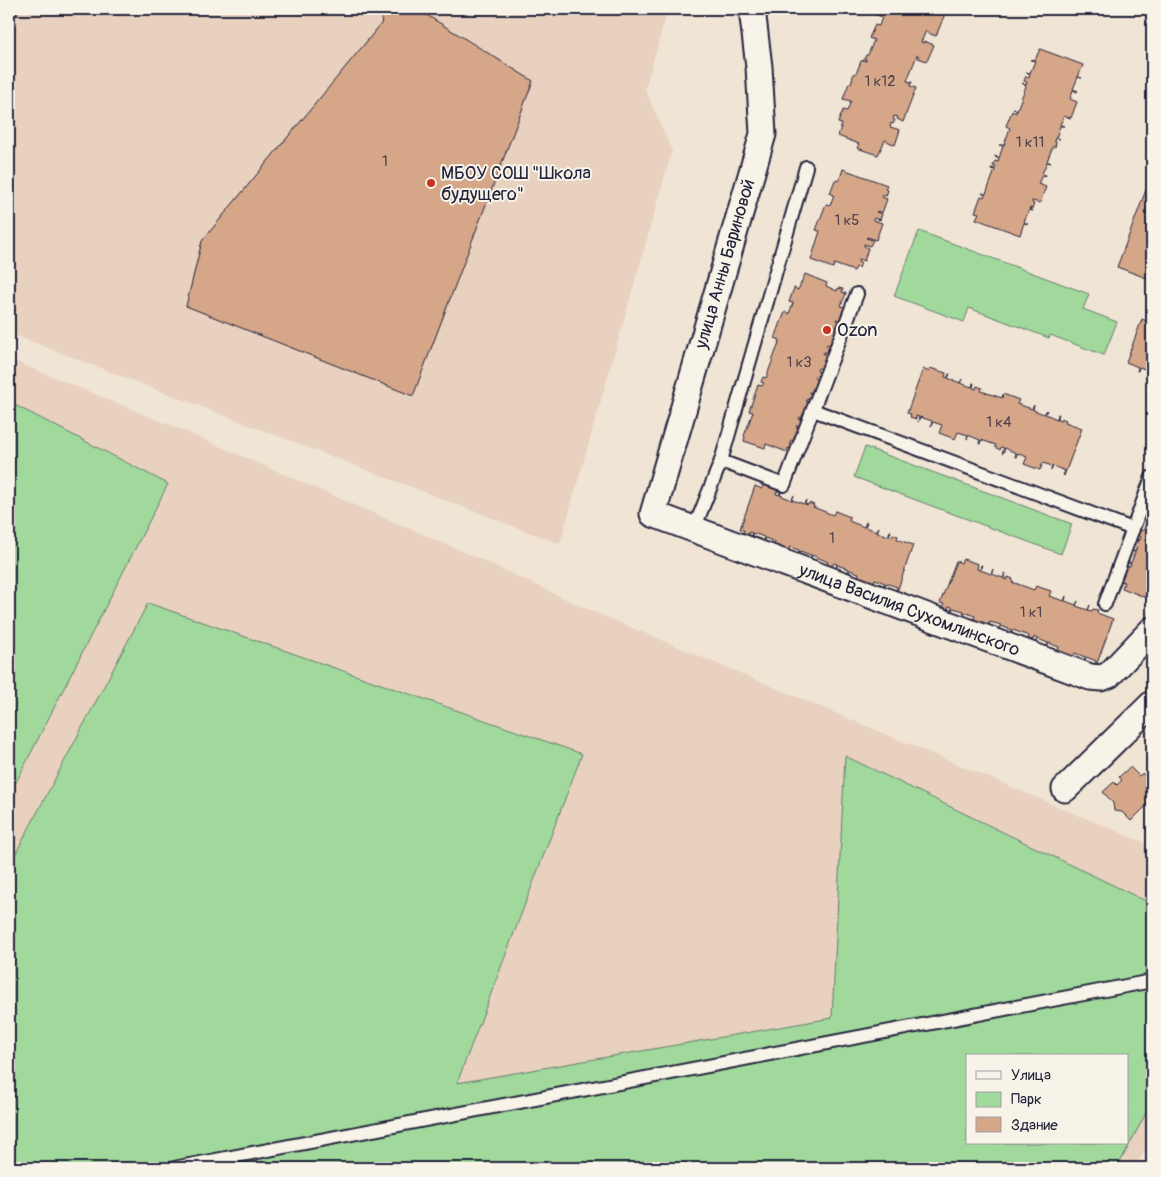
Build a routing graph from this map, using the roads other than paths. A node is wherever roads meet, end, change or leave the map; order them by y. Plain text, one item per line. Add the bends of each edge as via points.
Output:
1 (752, 9) edge
2 (806, 167) dead end
3 (858, 294) dead end
4 (813, 410) junction
5 (720, 461) junction
6 (1152, 477) edge
7 (653, 514) joint
8 (694, 529) junction
9 (1133, 529) junction
10 (1105, 604) dead end
11 (1152, 630) edge
12 (1152, 704) edge
13 (1066, 789) dead end
14 (1152, 981) edge
15 (174, 1168) edge

1 - 7 street, улица Анны Бариновой via 763,134
2 - 5 lane
3 - 4 lane
4 - 5 lane via 784,485
4 - 9 lane
5 - 8 lane
6 - 9 lane
7 - 8 street, улица Василия Сухомлинского
8 - 11 street, улица Василия Сухомлинского via 1090,676 1101,678 1109,675
9 - 10 lane
12 - 13 street
14 - 15 lane

